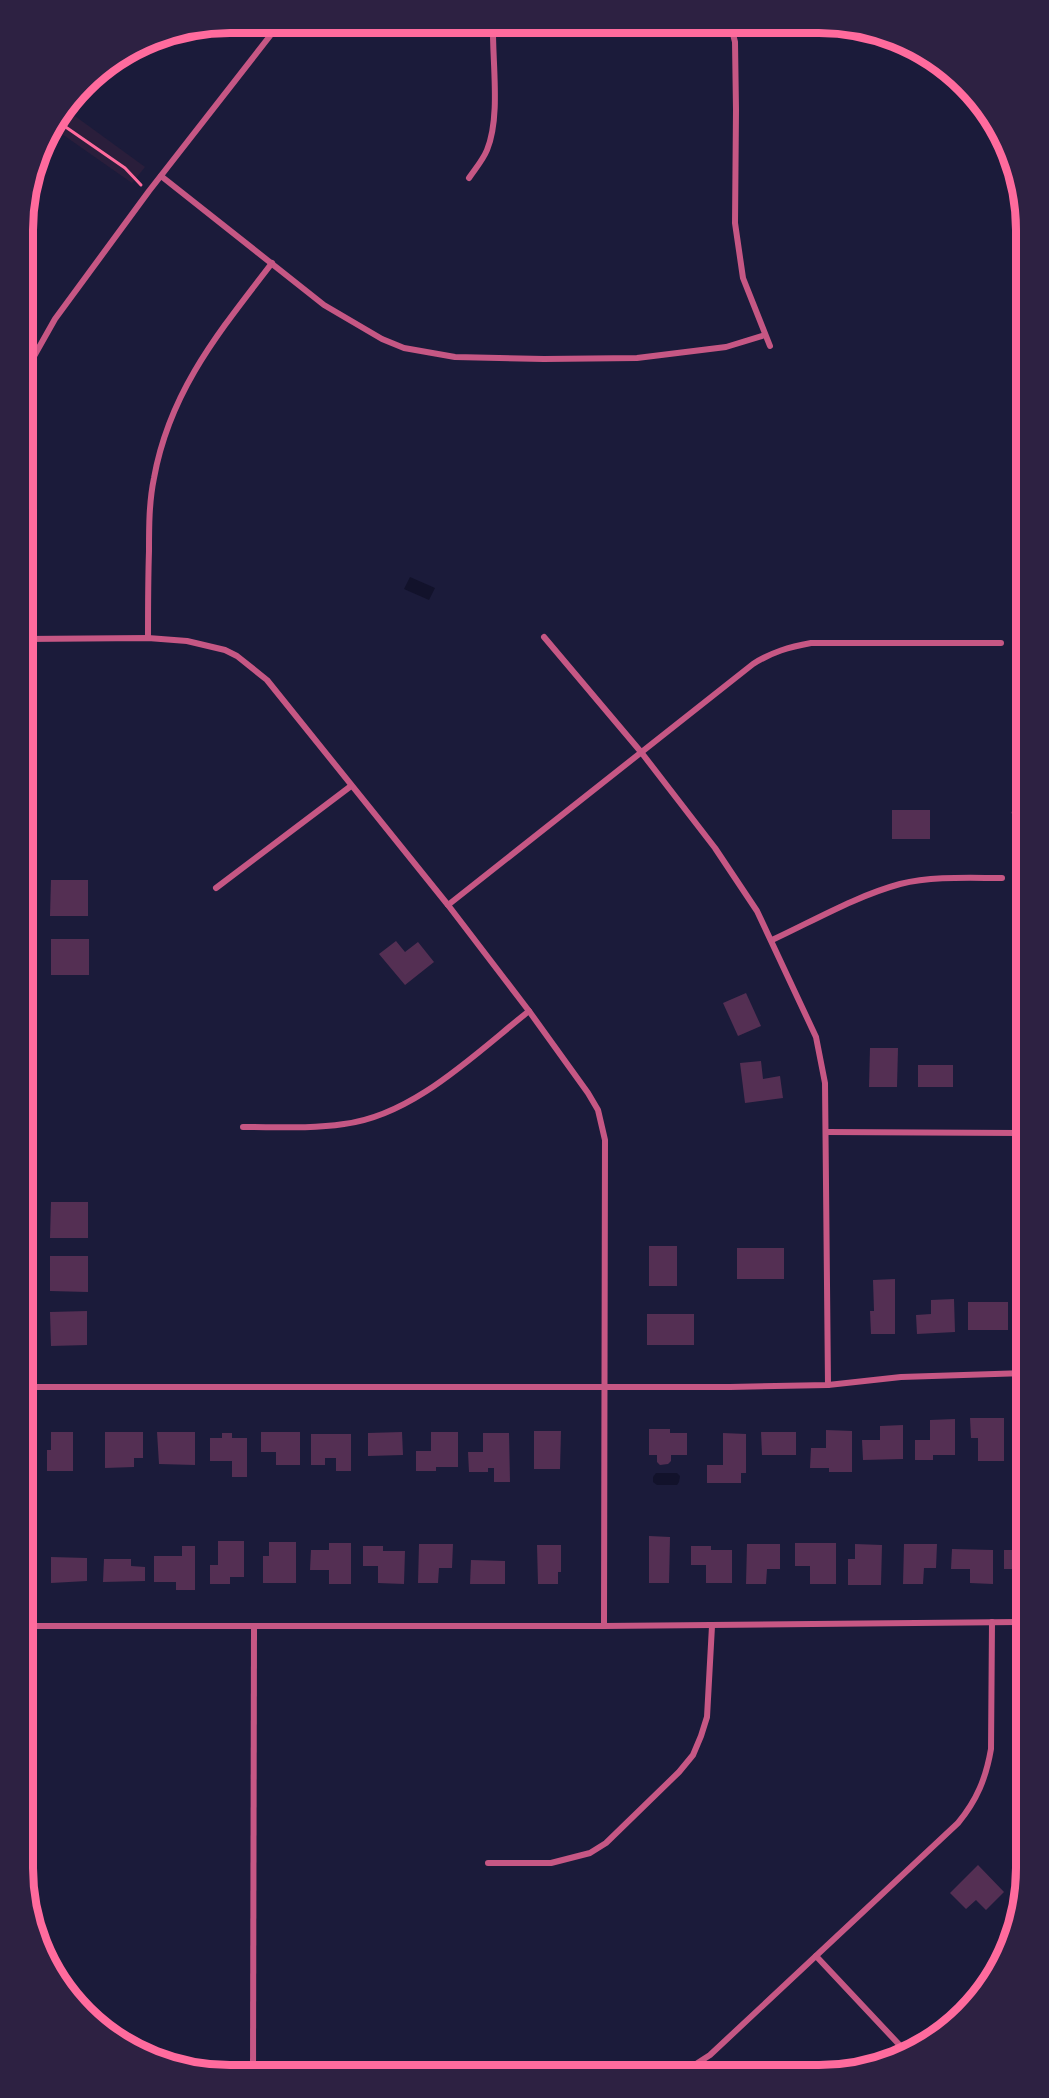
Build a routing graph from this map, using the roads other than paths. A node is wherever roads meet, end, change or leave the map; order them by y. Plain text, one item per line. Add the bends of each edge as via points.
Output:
1 (272, 33) edge
2 (493, 33) edge
3 (733, 33) edge
4 (161, 176) junction
5 (469, 178) dead end
6 (272, 262) junction
7 (765, 335) junction
8 (770, 346) dead end
9 (33, 358) edge
10 (544, 637) dead end
11 (148, 638) junction
12 (33, 639) edge
13 (1001, 643) dead end
14 (641, 752) junction
15 (351, 786) junction
16 (1002, 878) dead end
17 (216, 888) dead end
18 (448, 905) junction
19 (772, 940) junction
20 (529, 1011) junction
21 (243, 1127) dead end
22 (827, 1132) junction
23 (1016, 1132) edge
24 (1016, 1372) edge
25 (828, 1385) junction
26 (33, 1387) edge
27 (605, 1387) junction
28 (992, 1622) junction
29 (1016, 1622) edge
30 (33, 1626) edge
31 (254, 1626) junction
32 (604, 1626) junction
33 (712, 1626) junction
34 (488, 1863) dead end
35 (816, 1956) junction
36 (901, 2047) edge
37 (253, 2065) edge
38 (694, 2065) edge

1 - 4 street
2 - 5 street via 492,135
3 - 7 street via 735,223 743,278
4 - 6 street
4 - 9 street via 55,319
6 - 7 street via 324,305 382,339 404,348 455,357 637,358 726,347
6 - 11 street via 204,354 164,438 153,479
7 - 8 street
10 - 14 street
11 - 12 street
11 - 15 street via 187,640 237,656 267,680
13 - 14 street via 811,643 787,647 753,664
14 - 18 street
14 - 19 street via 715,848
15 - 17 street
15 - 18 street
16 - 19 street via 931,879 901,884
18 - 20 street
19 - 22 street via 816,1036 825,1083
20 - 21 street via 424,1094 397,1109 345,1124
20 - 27 street via 588,1093 603,1125
22 - 23 street
22 - 25 street
24 - 25 street via 901,1377
25 - 27 street
26 - 27 street
27 - 32 street
28 - 29 street
28 - 33 street
28 - 35 street via 992,1749 981,1789 958,1823
30 - 31 street
31 - 32 street
31 - 37 street
32 - 33 street
33 - 34 street via 707,1717 693,1755 679,1772 606,1843 590,1853 551,1863
35 - 36 street
35 - 38 street

